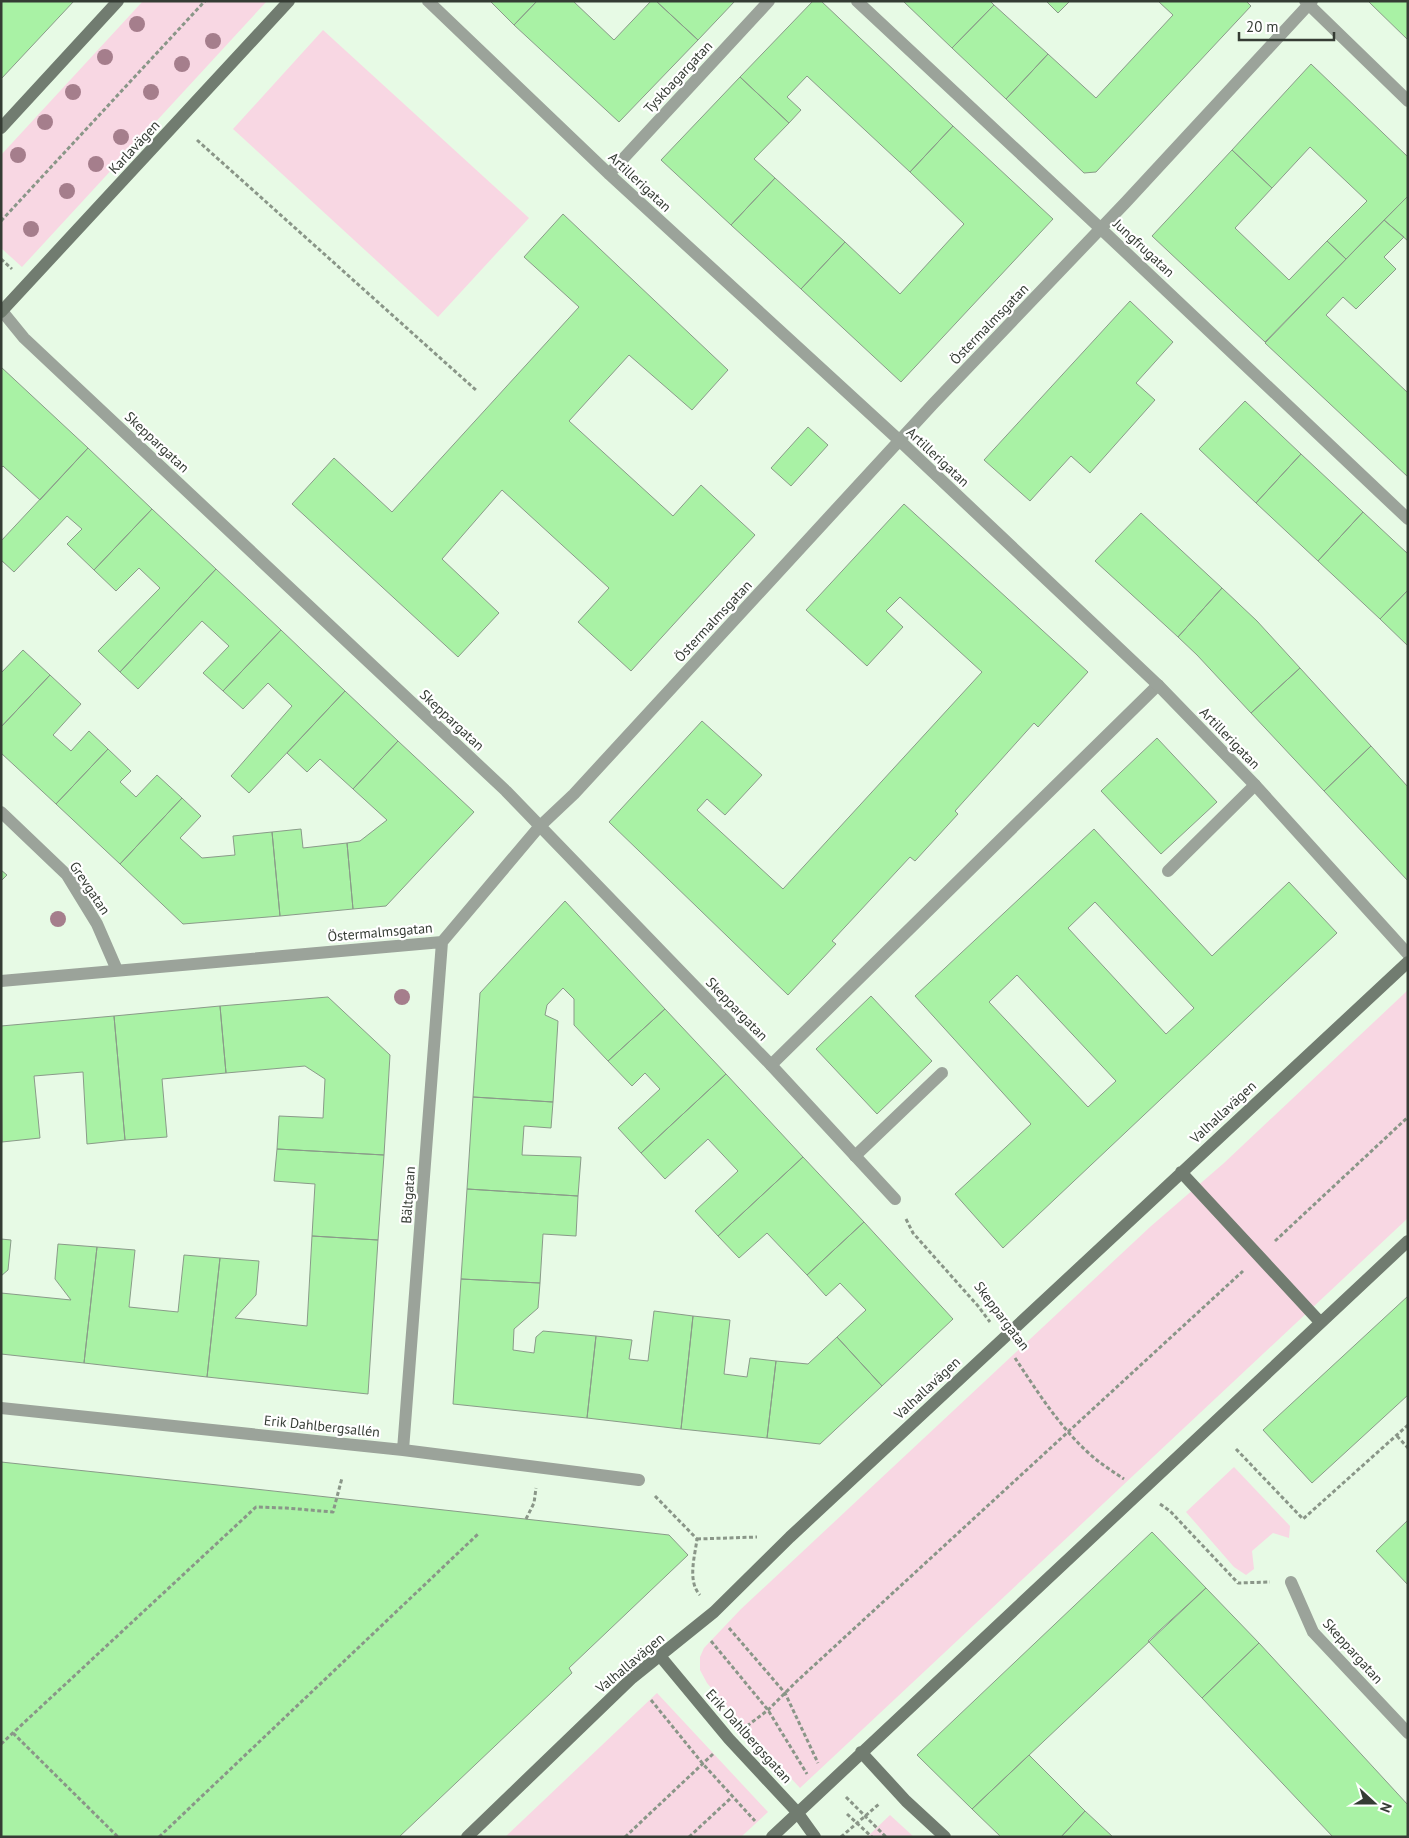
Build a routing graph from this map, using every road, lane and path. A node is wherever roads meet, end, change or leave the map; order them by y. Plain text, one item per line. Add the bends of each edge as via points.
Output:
1 (118, 1) edge
2 (205, 1) edge
3 (289, 1) edge
4 (428, 1) edge
5 (769, 1) edge
6 (857, 1) edge
7 (1308, 2) edge
8 (1408, 101) edge
9 (1, 128) edge
10 (197, 140) dead end
11 (608, 174) junction
12 (1, 221) edge
13 (1100, 228) junction
14 (2, 312) edge
15 (477, 391) dead end
16 (900, 441) junction
17 (1408, 519) edge
18 (1158, 685) junction
19 (1255, 785) junction
20 (1, 812) edge
21 (540, 827) junction
22 (1168, 871) dead end
23 (442, 942) junction
24 (1408, 954) edge
25 (1408, 962) edge
26 (117, 970) junction
27 (1, 981) edge
28 (771, 1065) junction
29 (942, 1073) dead end
30 (1408, 1117) edge
31 (855, 1156) junction
32 (1181, 1172) junction
33 (895, 1198) joint
34 (1408, 1241) edge
35 (1259, 1256) junction
36 (1320, 1322) junction
37 (1002, 1339) junction
38 (1, 1408) edge
39 (1408, 1425) edge
40 (1068, 1431) junction
41 (1396, 1436) junction
42 (1408, 1448) edge
43 (1236, 1449) dead end
44 (404, 1450) junction
45 (539, 1468) junction
46 (342, 1478) dead end
47 (638, 1480) dead end
48 (1140, 1490) junction
49 (526, 1519) dead end
50 (478, 1534) dead end
51 (790, 1537) junction
52 (697, 1539) dead end
53 (1291, 1582) joint
54 (711, 1640) dead end
55 (660, 1656) junction
56 (786, 1693) junction
57 (651, 1700) dead end
58 (768, 1710) junction
59 (13, 1733) junction
60 (1408, 1733) edge
61 (729, 1740) junction
62 (1, 1744) edge
63 (861, 1752) junction
64 (703, 1764) junction
65 (821, 1769) dead end
66 (807, 1774) dead end
67 (732, 1797) junction
68 (854, 1805) dead end
69 (797, 1812) junction
70 (847, 1814) dead end
71 (864, 1817) junction
72 (756, 1822) dead end
73 (857, 1823) junction
74 (118, 1837) edge
75 (160, 1837) edge
76 (467, 1837) edge
77 (625, 1837) edge
78 (689, 1837) edge
79 (772, 1837) edge
80 (815, 1837) edge
81 (841, 1837) edge
82 (872, 1837) edge
83 (886, 1837) edge
84 (945, 1837) edge

1 - 9 main road
2 - 12 path
3 - 14 main road, Karlavägen
4 - 11 street, Artillerigatan
5 - 11 street, Tyskbagargatan
6 - 13 street, Jungfrugatan
7 - 8 street
7 - 13 street, Östermalmsgatan
10 - 15 path
11 - 16 street, Artillerigatan
13 - 16 street, Östermalmsgatan
13 - 17 street, Jungfrugatan
14 - 21 street, Skeppargatan via 24,338 506,791
16 - 18 street, Artillerigatan
16 - 21 street, Östermalmsgatan
18 - 19 street, Artillerigatan
18 - 28 street
19 - 22 street
19 - 24 street, Artillerigatan
20 - 26 street, Grevgatan via 67,875 97,924
21 - 23 street, Östermalmsgatan
21 - 28 street, Skeppargatan
23 - 26 street, Östermalmsgatan
23 - 44 street, Bältgatan
25 - 32 main road, Valhallavägen
26 - 27 street, Östermalmsgatan
28 - 31 street, Skeppargatan
29 - 31 street
30 - 35 path
31 - 33 street, Skeppargatan
32 - 35 main road
32 - 37 main road, Valhallavägen
33 - 37 path, Skeppargatan via 913,1233 978,1306
34 - 36 main road
35 - 36 main road
35 - 40 path
36 - 48 main road
37 - 40 path, Skeppargatan
37 - 51 main road, Valhallavägen
38 - 44 street, Erik Dahlbergsallén
39 - 41 path
40 - 48 path, Skeppargatan via 1097,1460
40 - 56 path
41 - 42 path
41 - 43 path via 1303,1519
44 - 45 street, Erik Dahlbergsallén
45 - 47 street, Erik Dahlbergsallén
45 - 49 path via 534,1503
46 - 59 path via 333,1512 256,1507
48 - 53 path, Skeppargatan via 1170,1511 1238,1583
48 - 63 main road
50 - 75 path
51 - 52 path
51 - 55 main road, Valhallavägen via 714,1612
53 - 60 street, Skeppargatan via 1313,1632
54 - 58 path, Erik Dahlbergsgatan
55 - 61 main road, Erik Dahlbergsgatan
55 - 76 main road, Valhallavägen via 632,1678
56 - 58 path
56 - 65 path
57 - 64 path
58 - 61 path
58 - 66 path, Erik Dahlbergsgatan
59 - 62 path
59 - 74 path
61 - 64 path
61 - 69 main road, Erik Dahlbergsgatan
63 - 69 main road
63 - 84 main road
64 - 67 path
64 - 77 path
67 - 72 path
67 - 78 path
68 - 71 path
69 - 79 main road
69 - 80 main road, Erik Dahlbergsgatan
70 - 73 path
71 - 73 path
71 - 83 path
73 - 81 path
73 - 82 path

